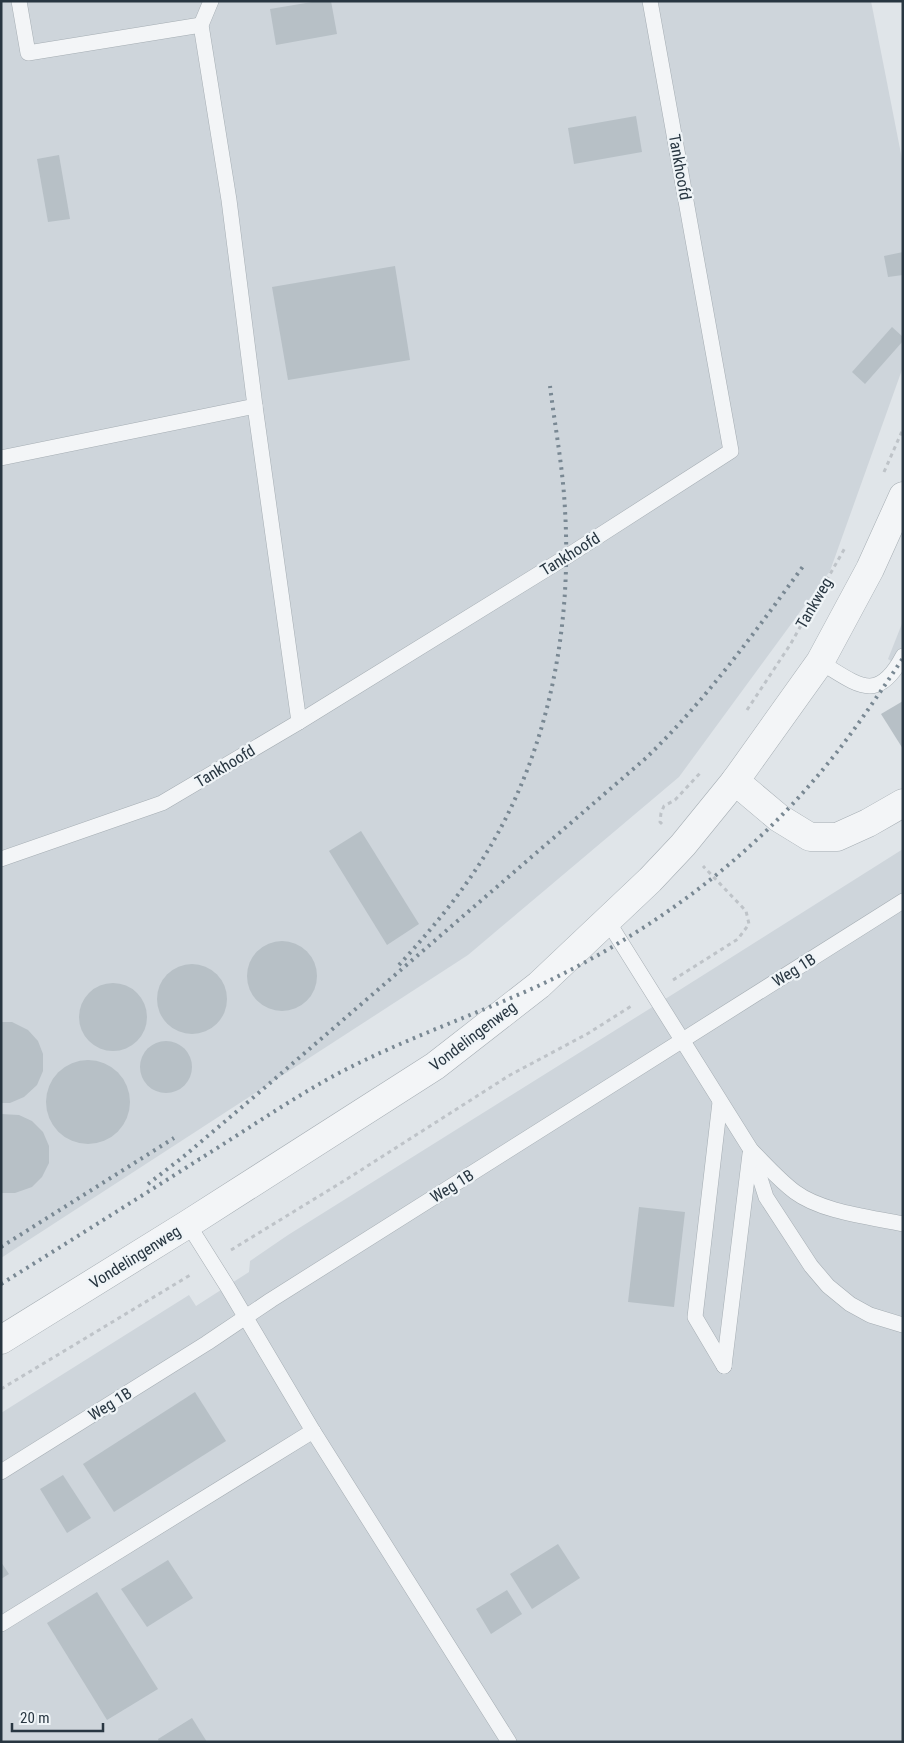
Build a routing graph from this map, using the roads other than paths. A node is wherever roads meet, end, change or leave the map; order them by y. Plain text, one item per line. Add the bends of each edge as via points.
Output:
1 (19, 1) edge
2 (211, 1) edge
3 (650, 1) edge
4 (201, 25) junction
5 (255, 406) junction
6 (1, 458) edge
7 (903, 496) edge
8 (903, 656) edge
9 (820, 662) junction
10 (299, 722) junction
11 (734, 781) junction
12 (903, 802) edge
13 (1, 859) edge
14 (903, 901) edge
15 (607, 920) junction
16 (682, 1041) junction
17 (720, 1102) junction
18 (751, 1150) junction
19 (188, 1224) junction
20 (903, 1224) edge
21 (246, 1317) junction
22 (903, 1325) edge
23 (1, 1340) edge
24 (313, 1431) junction
25 (1, 1472) edge
26 (1, 1624) edge
27 (509, 1742) edge

1 - 4 lane via 28,53
2 - 4 lane
3 - 10 lane, Tankhoofd via 731,451
4 - 5 lane via 229,200
5 - 6 lane
5 - 10 lane
7 - 9 street, Tankweg via 870,569
8 - 9 lane via 890,678 870,686 857,684
9 - 11 street, Tankweg
10 - 13 lane, Tankhoofd via 162,803
11 - 12 street via 779,818 810,837 837,837
11 - 15 street, Vondelingenweg via 683,845
14 - 16 lane, Weg 1B
15 - 16 lane
15 - 19 street, Vondelingenweg via 539,985 435,1066
16 - 17 lane
16 - 21 lane, Weg 1B
17 - 18 lane
17 - 18 lane via 695,1317 724,1366
18 - 20 lane via 808,1200
18 - 22 lane via 766,1198 828,1286 870,1315
19 - 21 lane
19 - 23 street, Vondelingenweg
21 - 24 lane
21 - 25 lane, Weg 1B
24 - 26 lane
24 - 27 lane

